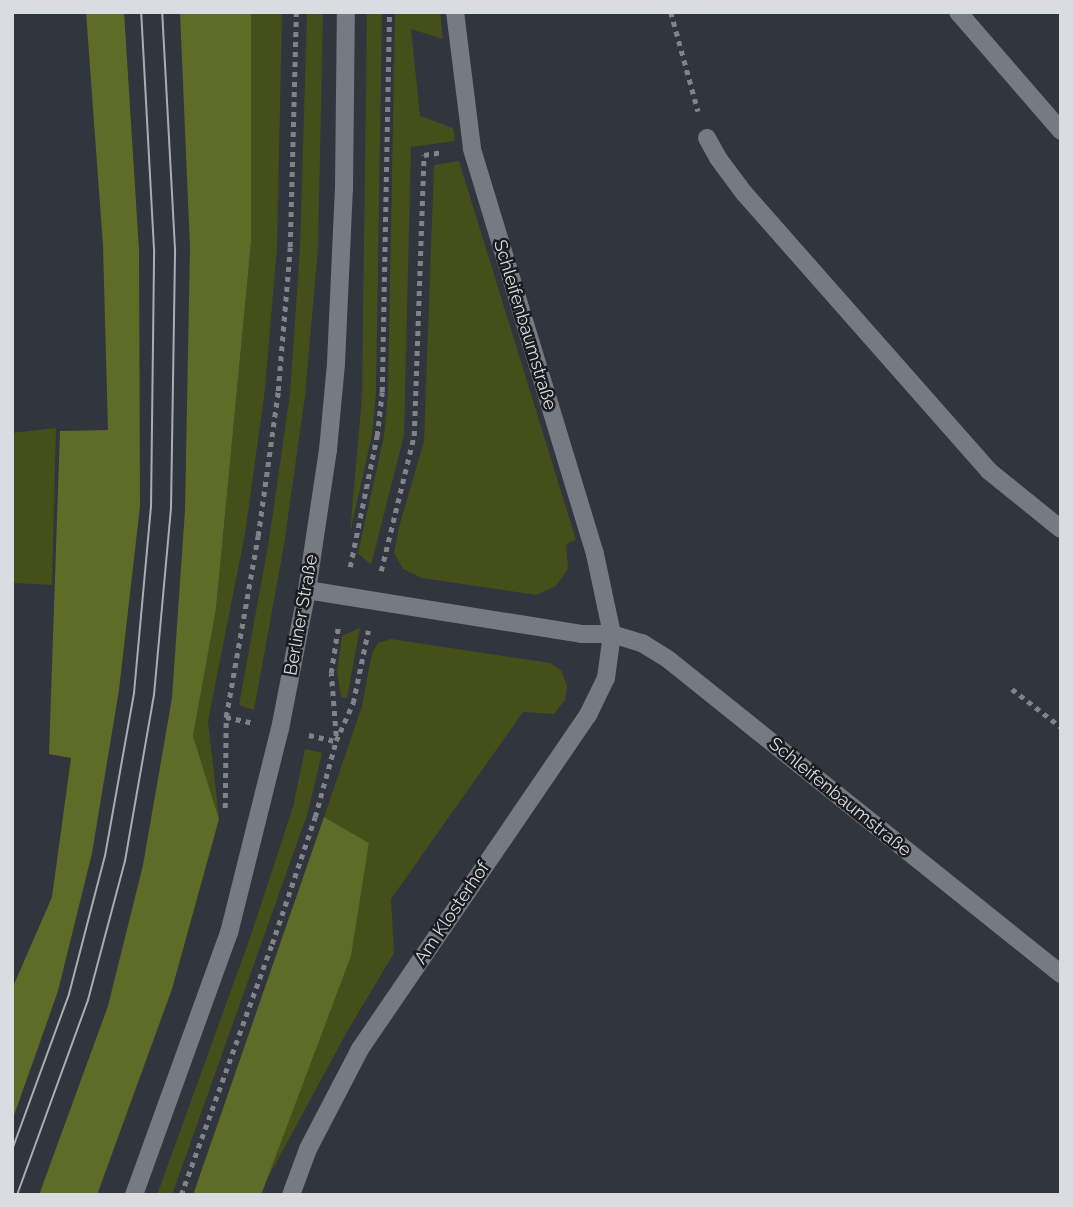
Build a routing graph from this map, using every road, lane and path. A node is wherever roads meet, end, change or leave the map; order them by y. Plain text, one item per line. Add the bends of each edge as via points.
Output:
1 (296, 12) edge
2 (346, 12) edge
3 (388, 12) edge
4 (455, 12) edge
5 (671, 12) edge
6 (958, 12) edge
7 (1061, 131) edge
8 (707, 138) joint
9 (472, 148) junction
10 (1061, 529) edge
11 (307, 590) junction
12 (343, 597) junction
13 (374, 602) junction
14 (612, 634) junction
15 (1012, 689) dead end
16 (1061, 727) edge
17 (336, 741) junction
18 (226, 820) dead end
19 (1061, 974) edge
20 (134, 1195) edge
21 (181, 1195) edge
22 (291, 1195) edge

1 - 18 path via 290,247 278,391 226,717
2 - 11 street, Berliner Straße via 336,363
3 - 12 path via 382,392
4 - 9 street, Schleifenbaumstraße
5 - 8 path
6 - 7 street
8 - 10 street via 744,193 989,471
9 - 13 path via 424,155 414,436
9 - 14 street, Schleifenbaumstraße via 595,554
11 - 12 street, Schleifenbaumstraße
11 - 20 street, Berliner Straße via 280,729 229,933
12 - 13 street, Schleifenbaumstraße
12 - 17 path via 331,673
13 - 14 street, Schleifenbaumstraße via 580,634
13 - 17 path via 353,703
14 - 19 street, Schleifenbaumstraße via 642,643 669,660
14 - 22 street, Am Klosterhof via 606,678 588,715 360,1049
15 - 16 path
17 - 21 path via 276,932

